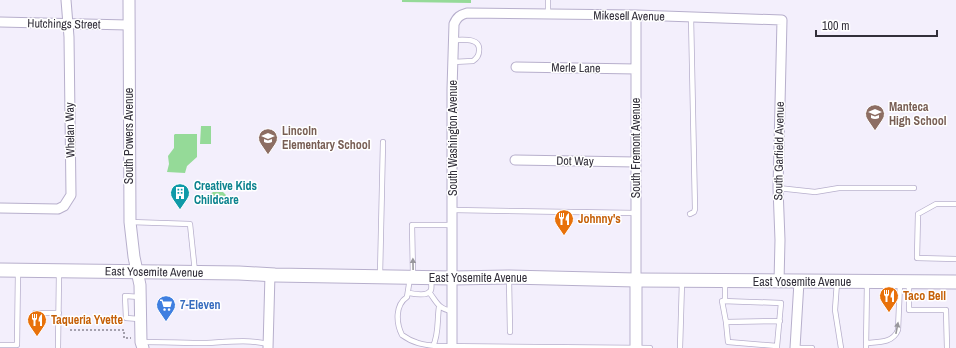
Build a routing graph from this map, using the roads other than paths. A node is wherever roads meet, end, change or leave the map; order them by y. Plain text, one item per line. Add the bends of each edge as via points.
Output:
1 (66, 0) edge
2 (129, 0) edge
3 (548, 0) edge
4 (476, 13) joint
5 (548, 14) junction
6 (636, 15) junction
7 (691, 17) junction
8 (782, 20) joint
9 (0, 22) edge
10 (67, 24) junction
11 (128, 25) junction
12 (453, 40) junction
13 (453, 62) junction
14 (516, 67) dead end
15 (636, 69) junction
16 (382, 142) dead end
17 (515, 160) dead end
18 (636, 162) junction
19 (778, 188) junction
20 (914, 188) dead end
21 (956, 204) edge
22 (0, 208) edge
23 (453, 210) junction
24 (636, 213) junction
25 (690, 214) dead end
26 (130, 222) junction
27 (453, 225) junction
28 (956, 259) edge
29 (0, 270) edge
30 (18, 270) junction
31 (59, 271) junction
32 (137, 272) junction
33 (195, 272) junction
34 (270, 274) junction
35 (380, 276) junction
36 (411, 277) junction
37 (431, 277) junction
38 (509, 277) junction
39 (452, 278) junction
40 (636, 280) junction
41 (682, 280) junction
42 (724, 281) junction
43 (779, 282) junction
44 (799, 282) junction
45 (837, 282) junction
46 (867, 282) junction
47 (905, 282) junction
48 (956, 282) edge
49 (429, 292) junction
50 (409, 293) junction
51 (140, 297) junction
52 (725, 301) junction
53 (439, 307) junction
54 (452, 311) junction
55 (58, 312) junction
56 (35, 314) dead end
57 (141, 319) junction
58 (780, 321) junction
59 (726, 322) junction
60 (510, 332) dead end
61 (210, 342) junction
62 (138, 343) edge
63 (0, 344) edge
64 (866, 345) edge
65 (268, 346) edge
66 (433, 346) junction
67 (452, 347) edge
68 (496, 347) edge
69 (777, 347) edge
70 (58, 348) edge
71 (210, 348) edge
72 (636, 348) edge
73 (650, 348) edge
74 (680, 348) edge
75 (795, 348) edge
76 (812, 348) edge
77 (842, 348) edge
78 (947, 348) edge

1 - 10 street, Whelan Way
2 - 11 street, South Powers Avenue
3 - 5 lane
4 - 5 street, Mikesell Avenue
4 - 12 street, South Washington Avenue via 461,15 456,19
5 - 6 street, Mikesell Avenue
6 - 7 street, Mikesell Avenue
6 - 15 street, South Fremont Avenue
7 - 8 street, Mikesell Avenue
7 - 25 lane via 695,209
8 - 19 street, South Garfield Avenue
9 - 10 street, Hutchings Street
10 - 11 street, Hutchings Street
10 - 22 street, Whelan Way via 71,195 64,206 58,209
11 - 26 street, South Powers Avenue
12 - 13 street, South Washington Avenue
12 - 13 lane via 477,42 480,50 472,61
13 - 23 street, South Washington Avenue
14 - 15 street, Merle Lane
15 - 18 street, South Fremont Avenue
16 - 35 lane
17 - 18 street, Dot Way
18 - 24 street, South Fremont Avenue
19 - 20 lane via 815,192 840,188
19 - 43 street, South Garfield Avenue
21 - 28 lane via 936,204 918,214 917,258
23 - 24 lane
23 - 27 street, South Washington Avenue
24 - 40 street, South Fremont Avenue
26 - 32 street, South Powers Avenue
26 - 33 lane via 190,224
36 -> 27 lane via 412,225
27 - 39 street, South Washington Avenue
29 - 30 main road, East Yosemite Avenue
30 - 31 main road, East Yosemite Avenue
30 - 63 lane via 17,345
31 - 32 main road, East Yosemite Avenue
31 - 55 lane
32 - 33 main road, East Yosemite Avenue
32 - 51 street, South Powers Avenue
33 - 34 main road, East Yosemite Avenue
34 - 35 main road, East Yosemite Avenue
34 - 65 street
35 - 36 main road, East Yosemite Avenue
36 - 37 main road, East Yosemite Avenue
36 - 50 lane
37 - 39 main road, East Yosemite Avenue
37 - 49 lane
38 - 39 main road, East Yosemite Avenue
38 - 40 main road, East Yosemite Avenue
38 - 60 lane
39 - 54 street, South Washington Avenue
40 - 41 main road, East Yosemite Avenue
40 - 72 street
41 - 42 main road, East Yosemite Avenue
41 - 74 lane
42 - 43 main road, East Yosemite Avenue
42 - 52 lane
43 - 44 main road, East Yosemite Avenue
44 - 45 main road, East Yosemite Avenue
44 - 75 street
45 - 46 main road, East Yosemite Avenue
45 - 77 lane via 835,310
46 - 47 main road, East Yosemite Avenue
46 - 64 lane
47 - 48 main road, East Yosemite Avenue
64 -> 47 lane via 884,342 896,334
47 - 78 lane via 910,310 946,310
49 - 50 lane
49 - 53 lane
50 - 66 lane via 399,307 398,319 402,335 418,344
51 - 57 street, South Powers Avenue
51 - 57 lane via 125,296 126,318
52 - 58 lane via 780,303
52 - 59 lane via 722,301
53 - 54 lane
53 - 66 lane via 437,335
54 - 67 street, South Washington Avenue
55 - 56 lane
55 - 70 lane
57 - 62 street, South Powers Avenue
58 - 59 lane
58 - 69 lane
59 - 69 lane via 728,342
61 - 62 lane
61 - 65 lane via 260,342
61 - 71 lane
66 - 67 lane
67 - 68 lane
68 - 72 lane
72 - 73 lane
75 - 76 lane

